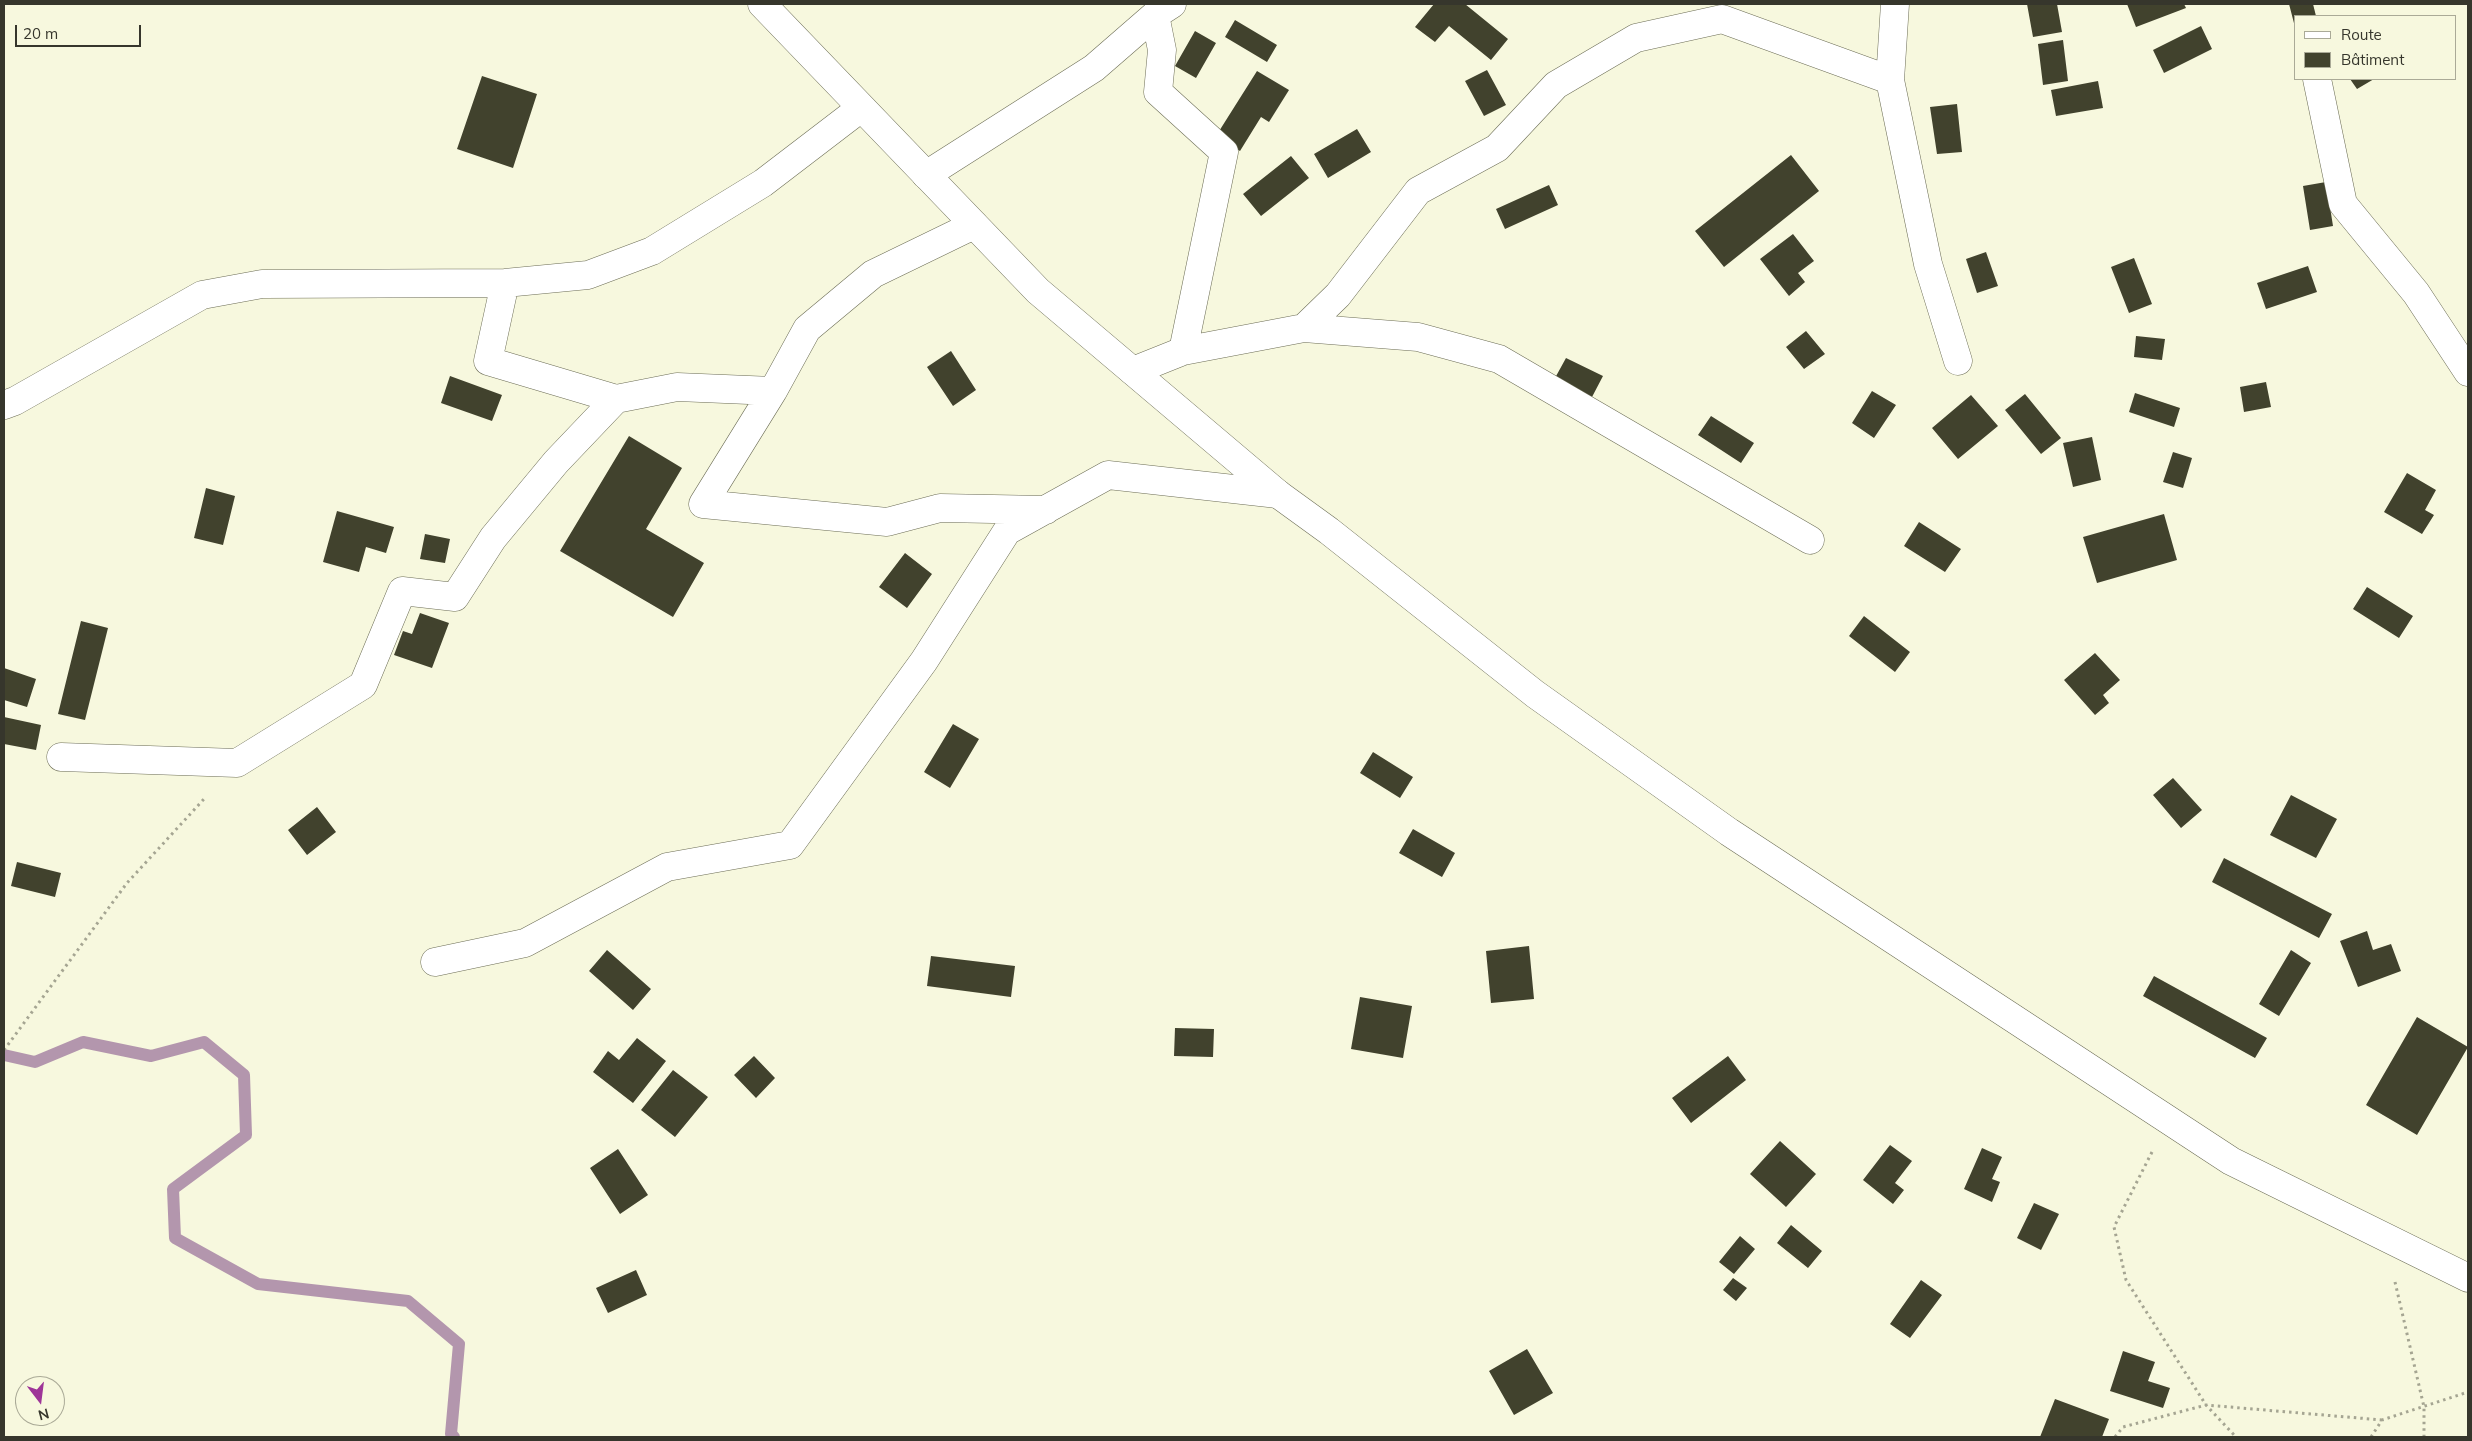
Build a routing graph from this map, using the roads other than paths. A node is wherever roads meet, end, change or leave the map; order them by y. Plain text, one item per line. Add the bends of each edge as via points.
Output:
1 (762, 4) edge
2 (1895, 4) edge
3 (1164, 9) edge
4 (1890, 80) junction
5 (2317, 80) edge
6 (861, 108) junction
7 (926, 175) junction
8 (974, 225) junction
9 (505, 283) junction
10 (1304, 328) junction
11 (1183, 351) junction
12 (1958, 361) dead end
13 (1133, 371) junction
14 (2468, 372) edge
15 (772, 391) junction
16 (616, 399) junction
17 (4, 405) edge
18 (1278, 494) junction
19 (1046, 510) junction
20 (1810, 540) dead end
21 (61, 757) dead end
22 (436, 962) dead end
23 (2468, 1278) edge

1 - 6 main road
2 - 4 main road
3 - 7 main road via 1094,68
3 - 11 main road via 1158,92 1224,152
4 - 10 main road via 1722,19 1636,38 1556,86 1497,148 1418,191 1338,294
4 - 12 main road via 1928,264
5 - 14 main road via 2343,204 2416,293
6 - 7 main road
6 - 9 main road via 763,183 652,251 588,275
7 - 8 main road
8 - 13 main road via 1038,291
8 - 15 main road via 873,274 807,329
9 - 16 main road via 488,361
9 - 17 main road via 262,284 202,295
10 - 11 main road
10 - 20 main road via 1418,337 1499,359
11 - 13 main road
13 - 18 main road
15 - 16 main road via 677,387
15 - 19 main road via 703,504 887,522 940,508
16 - 21 main road via 556,462 493,538 455,597 402,591 363,685 237,763
18 - 19 main road via 1108,475
18 - 23 main road via 1535,694 1729,832 2231,1161
19 - 22 main road via 1007,531 924,662 790,845 667,866 525,943

